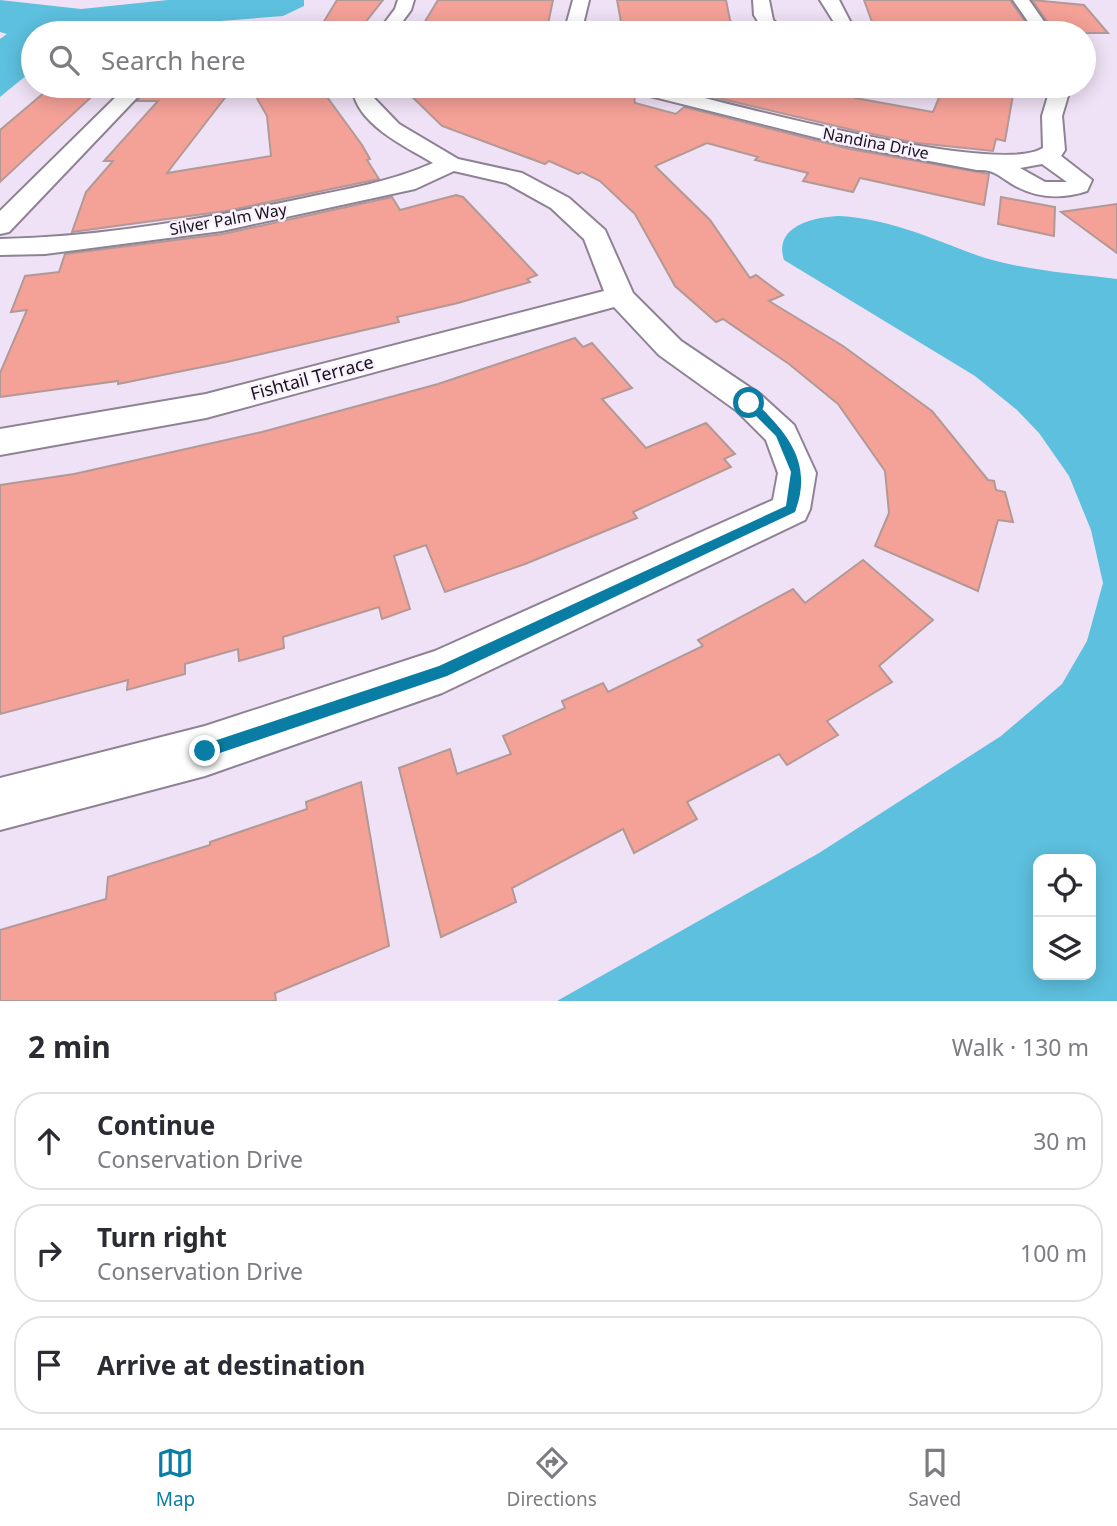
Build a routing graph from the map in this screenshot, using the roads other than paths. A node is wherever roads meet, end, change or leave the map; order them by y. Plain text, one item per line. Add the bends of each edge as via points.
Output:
1 (407, 0) edge
2 (581, 0) edge
3 (761, 0) edge
4 (828, 0) edge
5 (1021, 0) edge
6 (394, 21) edge
7 (575, 21) edge
8 (766, 21) edge
9 (842, 21) edge
10 (1036, 21) edge
11 (126, 98) edge
12 (364, 98) edge
13 (683, 98) edge
14 (1057, 98) edge
15 (1046, 156) junction
16 (451, 164) junction
17 (999, 164) junction
18 (0, 226) edge
19 (0, 247) edge
20 (620, 296) junction
21 (0, 442) edge
22 (0, 804) edge

1 - 6 street
2 - 7 street
3 - 8 street
4 - 9 street
5 - 10 street
11 - 18 street
12 - 16 street via 391,129
13 - 17 street, Nandina Drive via 849,139
14 - 15 street via 1052,116 1055,150
15 - 17 street, Nandina Drive
15 - 17 street via 1072,172 1080,180 1079,186 1067,191 1043,189 1023,182
16 - 19 street, Silver Palm Way via 407,184 222,223 46,246
16 - 20 street via 514,178 560,202 596,236
20 - 21 street, Fishtail Terrace via 206,406
20 - 22 street via 670,348 749,403 781,434 797,472 791,509 442,671 205,751

